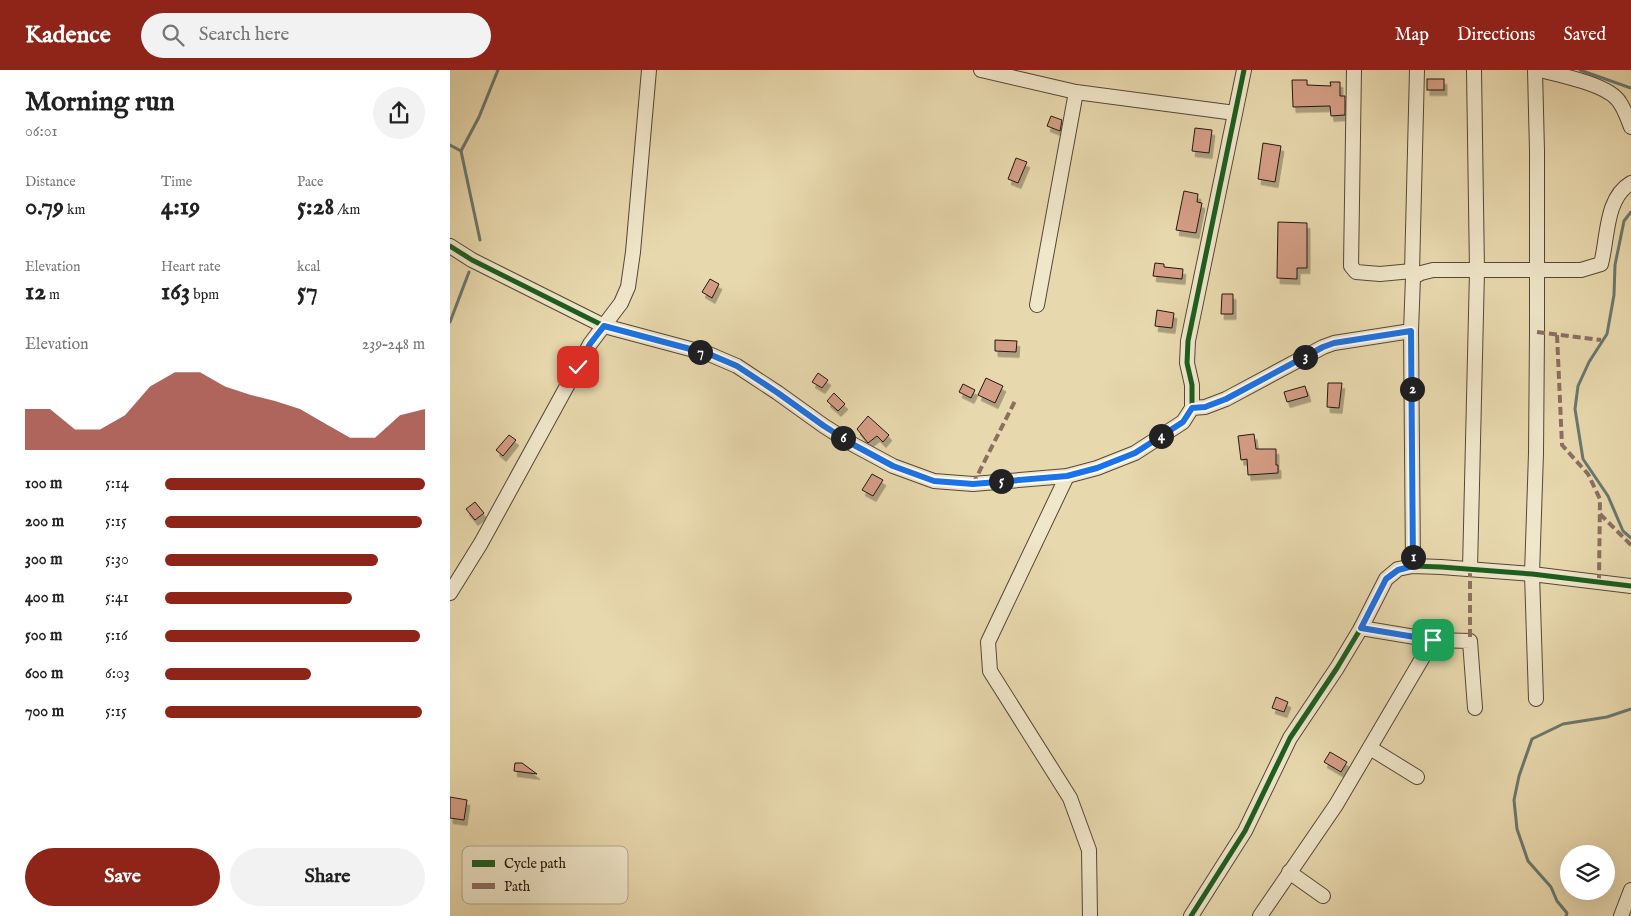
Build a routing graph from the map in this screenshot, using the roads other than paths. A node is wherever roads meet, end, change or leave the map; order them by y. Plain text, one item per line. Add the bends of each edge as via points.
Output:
1 (649, 70) edge
2 (981, 70) edge
3 (1244, 70) edge
4 (1354, 70) edge
5 (1417, 70) edge
6 (1474, 70) edge
7 (1535, 70) edge
8 (1540, 70) edge
9 (1076, 92) junction
10 (1235, 113) junction
11 (1631, 127) edge
12 (1631, 183) edge
13 (450, 246) edge
14 (1536, 270) junction
15 (1477, 271) junction
16 (1413, 274) junction
17 (1037, 305) dead end
18 (604, 326) junction
19 (1411, 331) junction
20 (1192, 408) junction
21 (1067, 476) junction
22 (1413, 566) junction
23 (1470, 570) junction
24 (1532, 574) junction
25 (1631, 586) edge
26 (450, 593) edge
27 (1361, 628) junction
28 (1433, 640) junction
29 (1536, 699) dead end
30 (1476, 708) dead end
31 (1370, 748) junction
32 (1417, 777) dead end
33 (1289, 872) junction
34 (1631, 890) edge
35 (1323, 896) dead end
36 (1090, 916) edge
37 (1191, 916) edge
38 (1260, 916) edge
39 (1621, 916) edge

1 - 18 street via 628,287
2 - 9 street
3 - 10 street
4 - 16 street via 1351,266 1356,272
5 - 16 street
6 - 15 street
7 - 14 street
8 - 11 street via 1604,90 1618,99
9 - 10 street
9 - 17 street
10 - 20 street via 1188,341
12 - 14 street via 1613,204 1601,264 1581,270
13 - 18 street
14 - 15 street
14 - 24 street
15 - 16 street via 1433,270
15 - 23 street
16 - 19 street
18 - 21 street via 709,354 737,366 854,445 893,466 934,481 973,484
18 - 26 street via 590,344 482,543
19 - 20 street via 1334,343 1226,399
19 - 22 street
20 - 21 street via 1183,422 1135,453
21 - 36 street via 988,642 990,671 1070,798 1089,850
22 - 23 street
22 - 27 street via 1398,570 1386,579
23 - 24 street
24 - 25 street
24 - 29 street
27 - 28 street
27 - 37 street via 1290,738 1245,830
28 - 30 street via 1470,641
28 - 31 street
31 - 32 street
31 - 33 street via 1336,805
33 - 35 street
33 - 38 street
34 - 39 street

